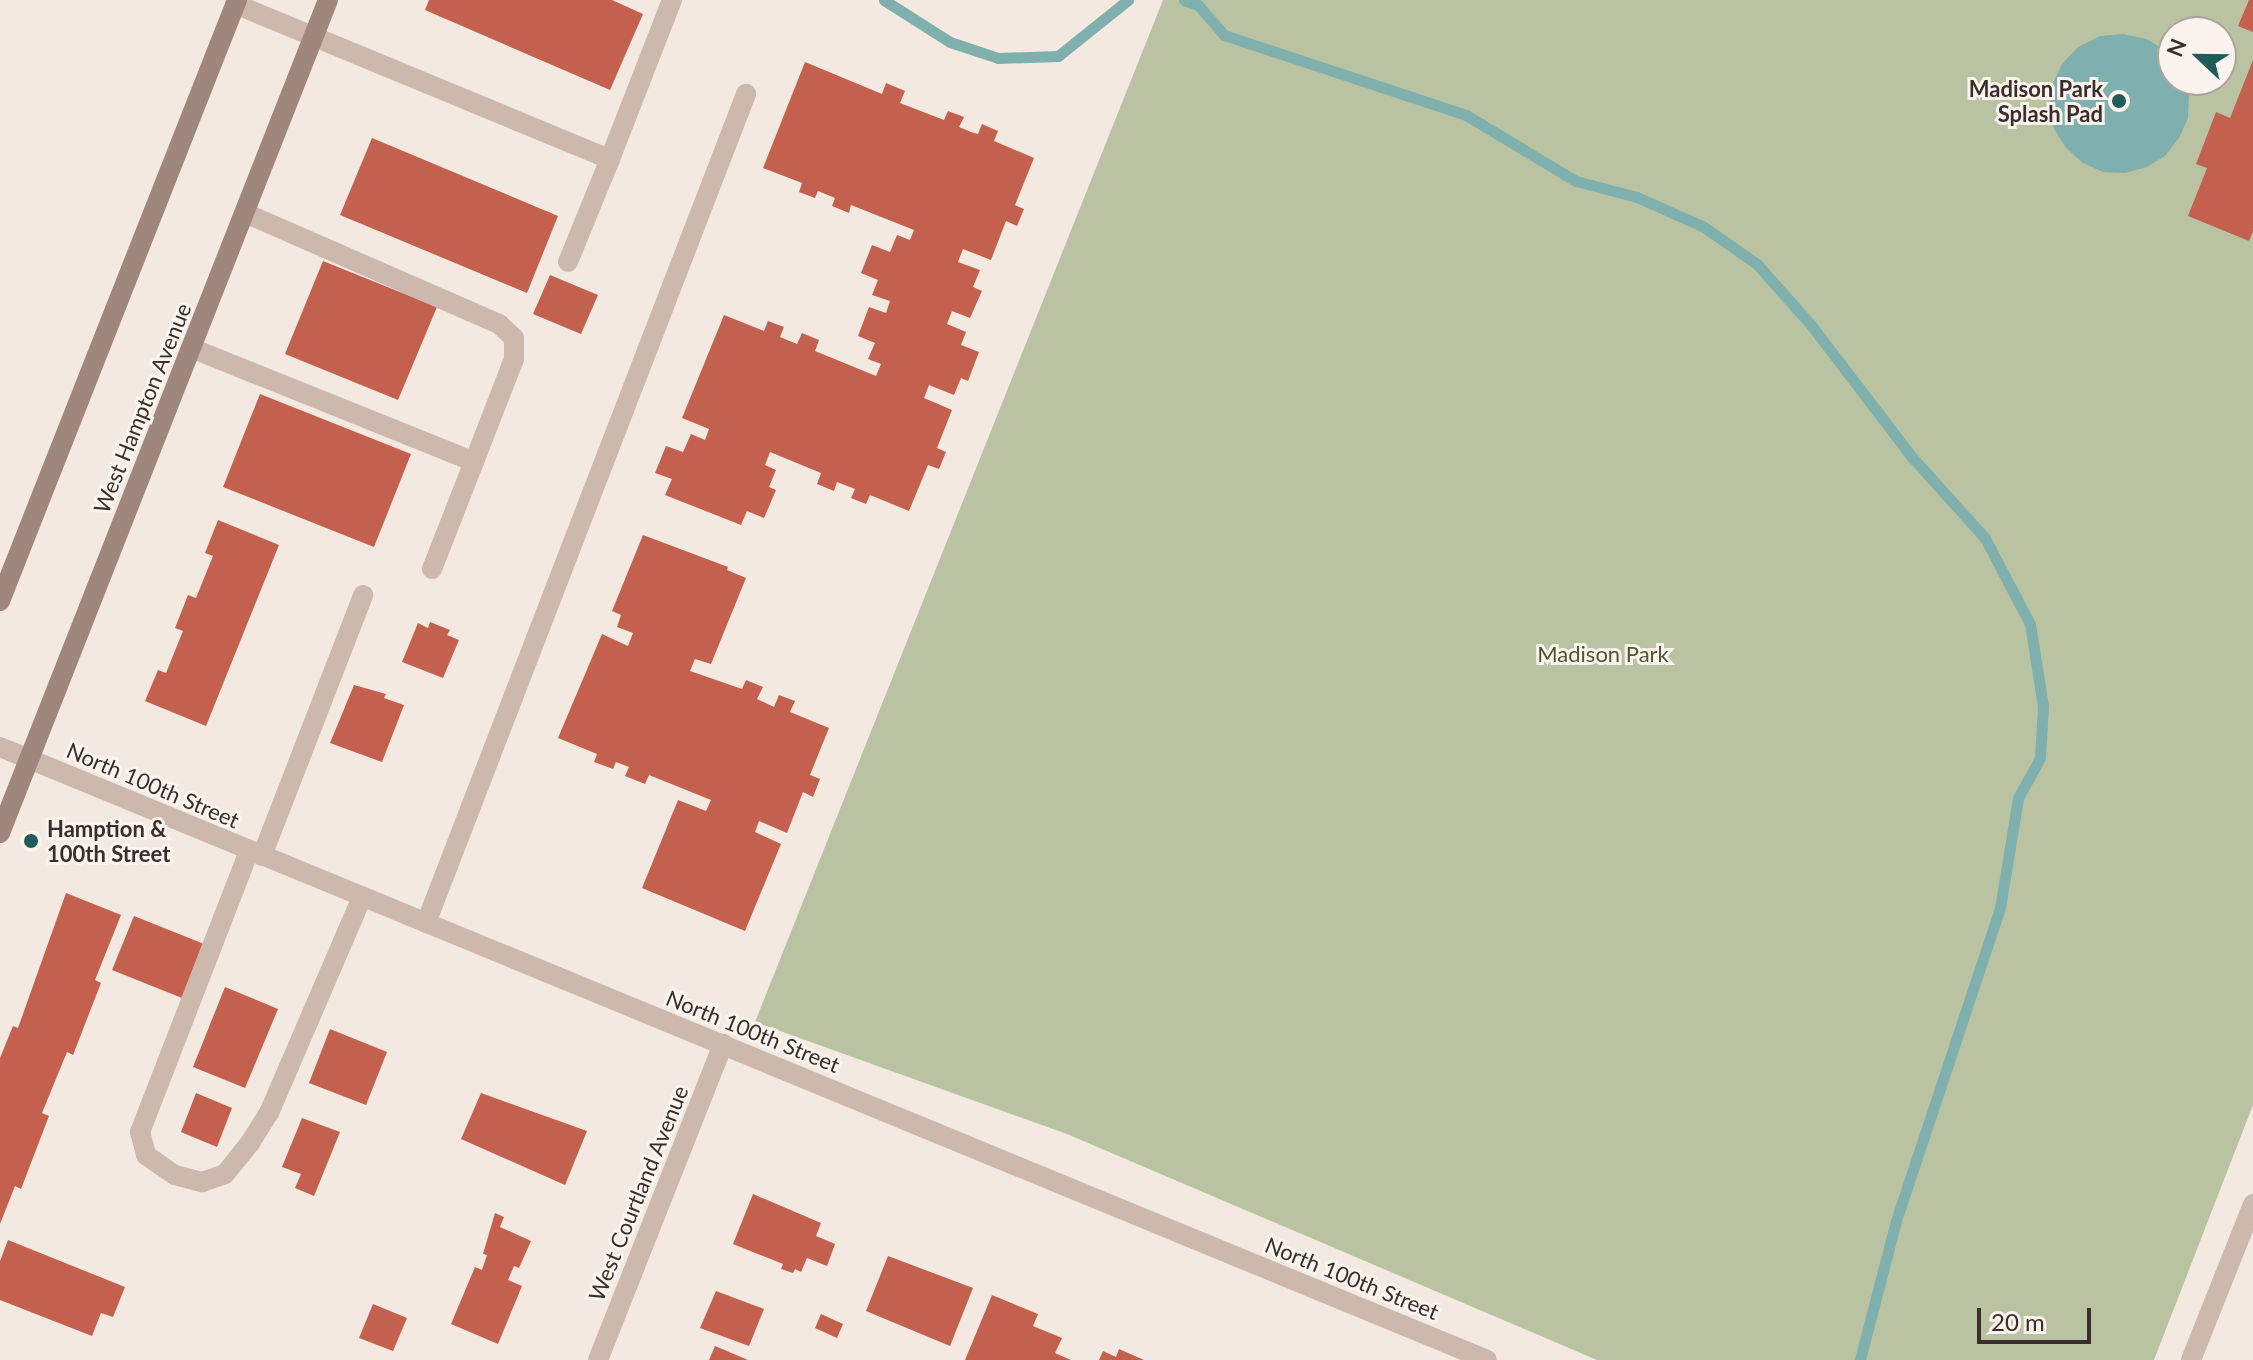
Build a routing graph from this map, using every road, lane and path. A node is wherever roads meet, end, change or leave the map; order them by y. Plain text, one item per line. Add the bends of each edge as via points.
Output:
1 (328, 0) edge
2 (672, 0) edge
3 (236, 2) edge
4 (313, 37) junction
5 (746, 94) dead end
6 (610, 159) junction
7 (245, 213) junction
8 (568, 262) dead end
9 (191, 348) junction
10 (474, 462) junction
11 (432, 569) dead end
12 (363, 595) dead end
13 (0, 601) edge
14 (0, 747) edge
15 (29, 759) junction
16 (0, 833) edge
17 (256, 853) junction
18 (362, 897) junction
19 (426, 923) junction
20 (723, 1044) junction
21 (2253, 1204) edge
22 (598, 1360) edge
23 (1487, 1360) edge
24 (2191, 1360) edge

1 - 4 main road, West Hampton Avenue
2 - 6 street
3 - 4 street
3 - 13 main road
4 - 6 street
4 - 7 main road, West Hampton Avenue
5 - 19 street
6 - 8 street
7 - 9 main road, West Hampton Avenue
7 - 10 street via 499,324 514,338 514,359
9 - 10 street
9 - 15 main road, West Hampton Avenue
10 - 11 street
12 - 17 street
14 - 15 street, North 100th Street
15 - 16 main road, West Hampton Avenue
15 - 17 street, North 100th Street
17 - 18 street, North 100th Street
17 - 18 street via 140,1132 146,1155 175,1175 202,1182 225,1174 250,1143 269,1113
18 - 19 street, North 100th Street
19 - 20 street, North 100th Street
20 - 22 street, West Courtland Avenue
20 - 23 street, North 100th Street
21 - 24 street

